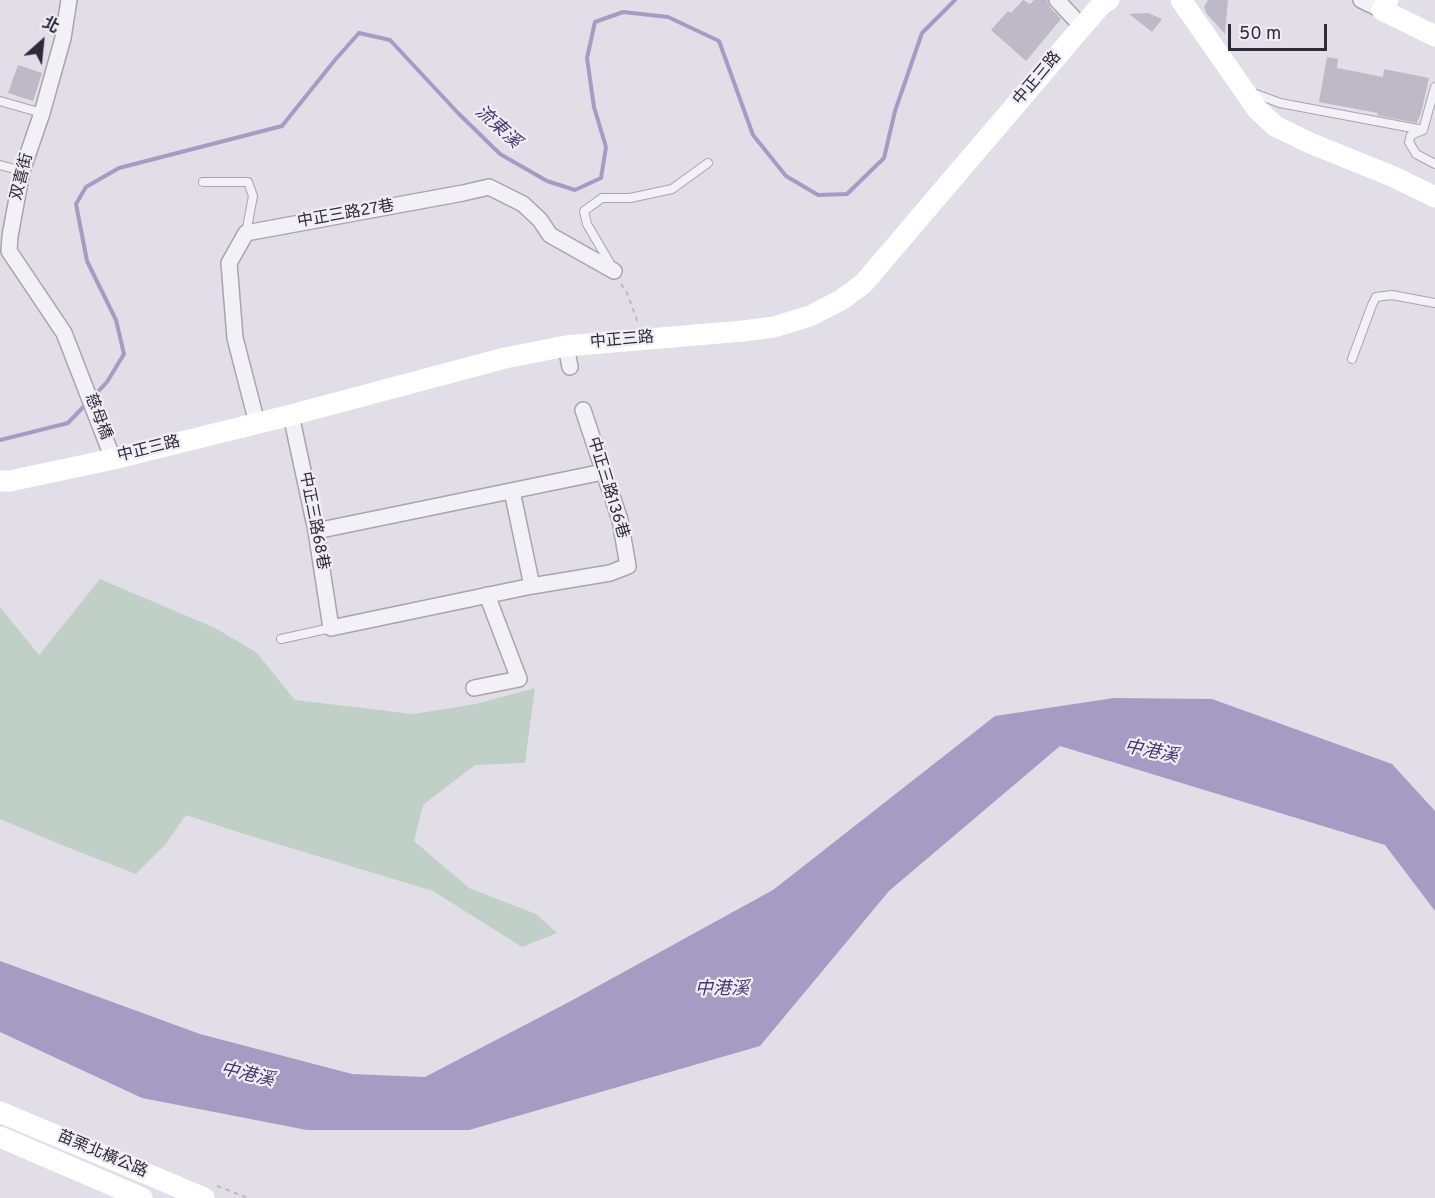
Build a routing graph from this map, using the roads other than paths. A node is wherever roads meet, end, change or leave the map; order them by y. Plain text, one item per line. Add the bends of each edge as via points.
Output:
1 (69, 0) edge
2 (1057, 0) edge
3 (1109, 0) edge
4 (1181, 0) edge
5 (1361, 0) edge
6 (1385, 5) edge
7 (1082, 27) junction
8 (1435, 36) edge
9 (1435, 87) edge
10 (1244, 90) junction
11 (0, 100) edge
12 (42, 113) junction
13 (1423, 130) junction
14 (708, 163) dead end
15 (1435, 164) edge
16 (0, 165) edge
17 (22, 171) junction
18 (203, 182) dead end
19 (1435, 197) edge
20 (246, 233) junction
21 (5, 243) edge
22 (614, 272) joint
23 (1435, 303) edge
24 (1352, 359) dead end
25 (81, 375) joint
26 (583, 410) dead end
27 (291, 415) junction
28 (257, 423) junction
29 (113, 459) junction
30 (603, 472) junction
31 (5, 481) edge
32 (512, 491) junction
33 (316, 531) junction
34 (532, 586) junction
35 (487, 595) junction
36 (331, 628) junction
37 (281, 639) dead end
38 (474, 688) dead end
39 (0, 1112) edge
40 (0, 1137) edge
41 (142, 1198) edge
42 (204, 1198) edge

1 - 12 street, 双喜街
2 - 7 street
3 - 7 main road, 中正三路
4 - 10 main road
5 - 6 street
6 - 8 main road
7 - 27 main road, 中正三路 via 863,284 810,316 774,327 645,339 568,356 505,358
9 - 13 lane
10 - 13 lane via 1280,103
10 - 19 main road via 1275,126
11 - 12 lane
12 - 17 street, 双喜街
13 - 15 lane via 1411,135 1409,142 1416,154
14 - 22 lane via 672,189 630,198 602,198 584,211 587,224
16 - 17 lane
17 - 21 street, 双喜街
18 - 20 lane via 248,182 253,196
20 - 22 street, 中正三路27巷 via 489,187 523,204 550,235
20 - 28 street via 230,264 235,338
21 - 25 street, 双喜街 via 64,333
23 - 24 lane via 1392,295 1376,297
25 - 29 street, 慈母橋
26 - 30 street, 中正三路136巷
27 - 28 main road, 中正三路
27 - 33 street, 中正三路68巷
28 - 29 main road, 中正三路
29 - 31 main road, 中正三路
30 - 32 street
30 - 34 street, 中正三路136巷 via 620,520 628,566 610,573
32 - 33 street
32 - 34 street
33 - 36 street, 中正三路68巷
34 - 35 street
35 - 36 street
35 - 38 street via 519,679
36 - 37 lane
39 - 42 main road, 苗栗北橫公路
40 - 41 main road, 苗栗北橫公路

